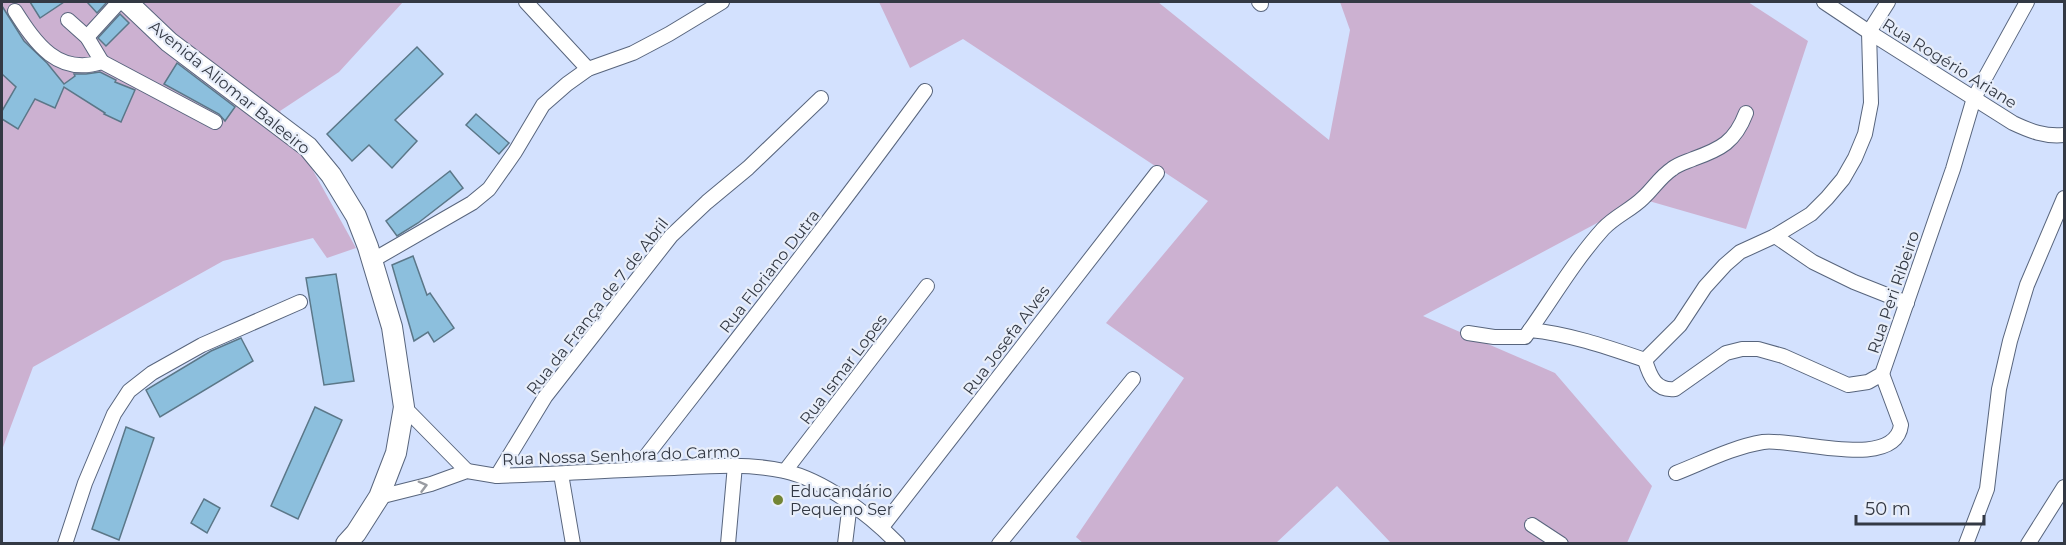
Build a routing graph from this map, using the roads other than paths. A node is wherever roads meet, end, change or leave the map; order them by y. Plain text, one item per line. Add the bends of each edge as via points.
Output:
1 (120, 2) edge
2 (127, 2) edge
3 (526, 2) edge
4 (722, 2) edge
5 (1824, 2) edge
6 (1888, 2) edge
7 (2027, 2) edge
8 (15, 11) dead end
9 (68, 20) dead end
10 (1869, 32) junction
11 (87, 37) junction
12 (102, 62) junction
13 (588, 69) junction
14 (926, 91) dead end
15 (821, 98) dead end
16 (1974, 98) junction
17 (1746, 113) dead end
18 (215, 122) dead end
19 (2064, 135) edge
20 (1157, 173) dead end
21 (2064, 198) edge
22 (1775, 236) junction
23 (373, 260) junction
24 (927, 286) dead end
25 (300, 302) dead end
26 (1907, 303) junction
27 (1530, 330) junction
28 (1468, 333) dead end
29 (1645, 360) junction
30 (1882, 374) junction
31 (1133, 379) dead end
32 (404, 407) junction
33 (735, 465) junction
34 (636, 469) junction
35 (466, 471) junction
36 (785, 471) junction
37 (1676, 473) dead end
38 (561, 474) junction
39 (497, 476) junction
40 (2064, 487) edge
41 (378, 497) junction
42 (850, 503) junction
43 (1532, 525) dead end
44 (882, 527) junction
45 (65, 543) edge
46 (346, 543) edge
47 (573, 543) edge
48 (728, 543) edge
49 (845, 543) edge
50 (898, 543) edge
51 (999, 543) edge
52 (1561, 543) edge
53 (1966, 543) edge
54 (2028, 543) edge

1 - 11 street
2 - 23 main road, Avenida Aliomar Baleeiro via 169,42 308,147 356,216
3 - 13 street
4 - 13 street via 633,53
5 - 10 street, Rua Rogério Ariane
6 - 10 street
7 - 16 street, Rua Peri Ribeiro
8 - 12 street via 50,56 77,66
9 - 11 street
10 - 16 street, Rua Rogério Ariane
10 - 22 street via 1871,103 1855,158 1843,179 1811,214
11 - 12 street
12 - 18 street
13 - 23 street via 543,105 489,189 472,203
14 - 34 street, Rua Floriano Dutra
15 - 39 street, Rua da França de 7 de Abril via 670,236 545,397
16 - 19 street, Rua Rogério Ariane via 2029,130
16 - 26 street, Rua Peri Ribeiro
17 - 27 street via 1728,143 1674,167 1644,198 1603,229
20 - 44 street, Rua Josefa Alves
21 - 53 street via 2027,285 2010,341 1999,389 1987,489
22 - 26 street via 1814,262
22 - 29 street via 1740,252 1725,265 1680,325
23 - 32 main road, Avenida Aliomar Baleeiro via 392,327
24 - 36 street, Rua Ismar Lopes
25 - 45 street via 202,345 152,373 129,392 114,414
26 - 30 street, Rua Peri Ribeiro
27 - 28 street via 1525,337
27 - 29 street via 1553,332
29 - 30 street, Rua Peri Ribeiro via 1649,376 1668,390 1726,353 1742,349 1783,356 1848,385 1868,382
30 - 37 street via 1901,424 1893,442 1865,449 1833,450 1764,441
31 - 51 street
32 - 35 street
32 - 41 main road, Avenida Aliomar Baleeiro via 396,453
33 - 34 street, Rua Nossa Senhora do Carmo
33 - 36 street, Rua Nossa Senhora do Carmo
33 - 48 street
34 - 38 street, Rua Nossa Senhora do Carmo
35 - 39 street, Rua Nossa Senhora do Carmo
41 -> 35 street, Rua Nossa Senhora do Carmo
36 - 42 street, Rua Nossa Senhora do Carmo
38 - 39 street, Rua Nossa Senhora do Carmo
38 - 47 street
40 - 54 street
41 - 46 main road, Avenida Aliomar Baleeiro via 356,534
42 - 44 street, Rua Nossa Senhora do Carmo
42 - 49 street
43 - 52 street
44 - 50 street, Rua Nossa Senhora do Carmo

